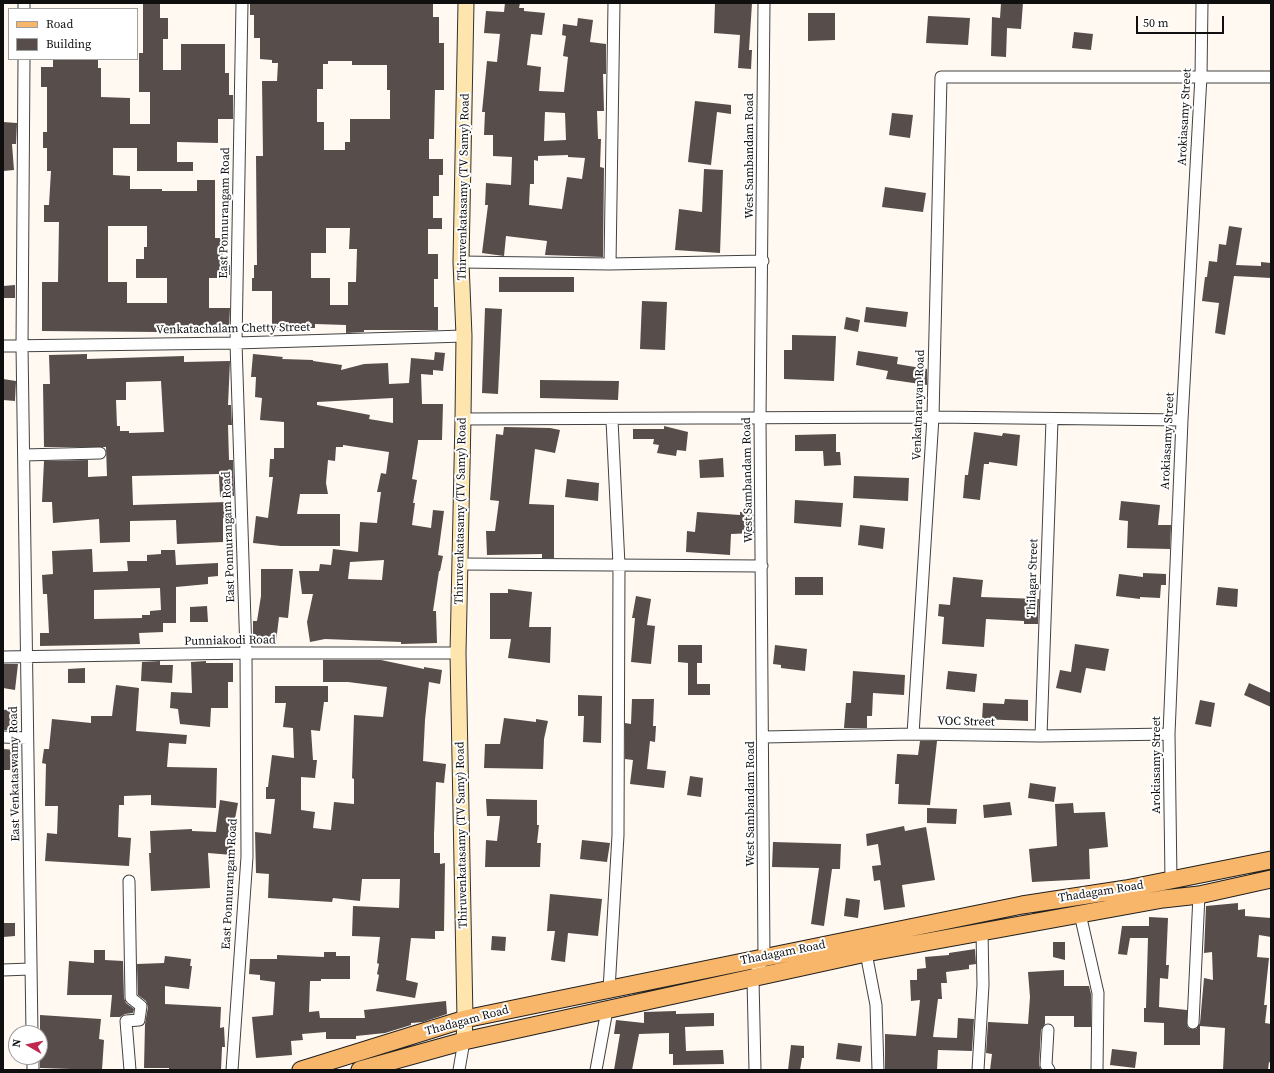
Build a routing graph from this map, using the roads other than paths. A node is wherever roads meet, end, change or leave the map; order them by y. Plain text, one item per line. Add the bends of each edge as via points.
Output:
1 (242, 3) edge
2 (466, 3) edge
3 (614, 3) edge
4 (764, 3) edge
5 (1202, 3) edge
6 (24, 60) edge
7 (1201, 76) junction
8 (1271, 77) edge
9 (763, 261) junction
10 (461, 262) junction
11 (610, 264) junction
12 (464, 336) junction
13 (236, 343) junction
14 (3, 346) edge
15 (22, 346) junction
16 (933, 417) junction
17 (463, 419) junction
18 (760, 419) junction
19 (612, 420) junction
20 (1052, 420) junction
21 (1182, 420) junction
22 (100, 453) dead end
23 (24, 455) junction
24 (461, 564) junction
25 (619, 565) junction
26 (762, 566) junction
27 (246, 653) junction
28 (458, 653) junction
29 (3, 657) edge
30 (26, 658) junction
31 (913, 734) junction
32 (1168, 734) junction
33 (1041, 736) junction
34 (3, 737) edge
35 (764, 737) junction
36 (27, 738) junction
37 (1271, 860) edge
38 (1271, 879) edge
39 (1171, 880) junction
40 (129, 881) dead end
41 (1199, 896) junction
42 (1080, 914) junction
43 (982, 931) junction
44 (866, 953) junction
45 (764, 957) junction
46 (30, 969) junction
47 (3, 970) edge
48 (753, 979) junction
49 (609, 990) junction
50 (607, 1010) junction
51 (465, 1019) junction
52 (1193, 1024) dead end
53 (32, 1025) edge
54 (1048, 1030) dead end
55 (464, 1041) junction
56 (130, 1070) edge
57 (232, 1070) edge
58 (301, 1070) edge
59 (363, 1070) edge
60 (458, 1070) edge
61 (596, 1070) edge
62 (755, 1070) edge
63 (878, 1070) edge
64 (978, 1070) edge
65 (1049, 1070) edge
66 (1097, 1070) edge

1 - 13 street, East Ponnurangam Road
2 - 10 main road, Thiruvenkatasamy (TV Samy) Road
3 - 11 street
4 - 9 street, West Sambandam Road
5 - 7 street, Arokiasamy Street
6 - 15 street, East Venkataswamy Road
7 - 8 street
7 - 16 street, Venkatnarayan Road via 941,77
7 - 21 street, Arokiasamy Street
9 - 11 street
9 - 18 street, West Sambandam Road
10 - 11 street
10 - 12 main road, Thiruvenkatasamy (TV Samy) Road
12 - 13 street, Venkatachalam Chetty Street
12 - 17 main road, Thiruvenkatasamy (TV Samy) Road
13 - 15 street, Venkatachalam Chetty Street
13 - 27 street, East Ponnurangam Road
14 - 15 street, Venkatachalam Chetty Street
15 - 23 street, East Venkataswamy Road
16 - 18 street
16 - 20 street
16 - 31 street, Venkatnarayan Road
17 - 19 street
17 - 24 main road, Thiruvenkatasamy (TV Samy) Road
18 - 19 street
18 - 26 street, West Sambandam Road
19 - 25 street
20 - 21 street
20 - 33 street, Thilagar Street
21 - 32 street, Arokiasamy Street
22 - 23 street
23 - 30 street, East Venkataswamy Road
24 - 25 street
24 - 28 main road, Thiruvenkatasamy (TV Samy) Road
25 - 26 street
25 - 49 street via 618,835
26 - 35 street, West Sambandam Road
27 - 28 street, Punniakodi Road
27 - 30 street, Punniakodi Road
27 - 57 street, East Ponnurangam Road via 247,857
28 - 51 main road, Thiruvenkatasamy (TV Samy) Road
29 - 30 street, Punniakodi Road
30 - 36 street, East Venkataswamy Road
31 - 33 street, VOC Street
31 - 35 street, VOC Street
32 - 33 street, VOC Street
32 - 39 street, Arokiasamy Street
34 - 36 street
35 - 45 street, West Sambandam Road
36 - 46 street, East Venkataswamy Road
37 - 39 main road, Thadagam Road
38 - 41 main road, Thadagam Road
39 - 45 main road, Thadagam Road via 1022,905
40 - 56 street via 131,998 141,1006 139,1020 126,1021
41 - 42 main road, Thadagam Road via 1163,899
41 - 52 street
42 - 43 main road, Thadagam Road
42 - 66 street via 1098,993
43 - 44 main road, Thadagam Road
43 - 64 street via 983,985
44 - 48 main road, Thadagam Road
44 - 63 street via 876,1005
45 - 48 street
45 - 49 main road, Thadagam Road
46 - 47 street
46 - 53 street, East Venkataswamy Road
48 - 50 main road, Thadagam Road
48 - 62 street
49 - 51 main road, Thadagam Road
50 - 55 main road, Thadagam Road
50 - 61 street
51 - 55 main road, Thiruvenkatasamy (TV Samy) Road
51 - 58 main road, Thadagam Road
54 - 65 street via 1046,1065
55 - 59 main road, Thadagam Road
55 - 60 street

